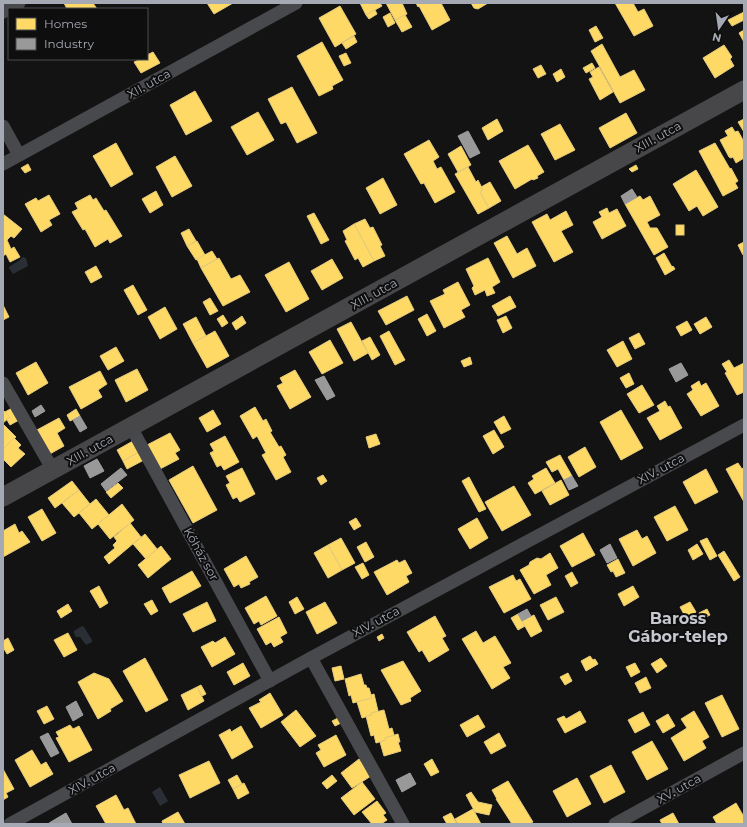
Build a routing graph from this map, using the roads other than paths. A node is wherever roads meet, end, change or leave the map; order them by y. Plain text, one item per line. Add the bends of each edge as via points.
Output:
1 (19, 3) edge
2 (296, 3) edge
3 (10, 8) edge
4 (744, 90) edge
5 (3, 126) edge
6 (19, 155) junction
7 (3, 164) edge
8 (3, 383) edge
9 (744, 425) edge
10 (131, 427) junction
11 (53, 470) junction
12 (3, 497) edge
13 (310, 658) junction
14 (270, 681) junction
15 (744, 753) edge
16 (10, 824) edge
17 (402, 824) edge
18 (615, 824) edge

1 - 3 street
2 - 6 street, XII. utca
4 - 10 street, XIII. utca
5 - 6 street
6 - 7 street, XII. utca
8 - 11 street
9 - 13 street, XIV. utca
10 - 11 street, XIII. utca
10 - 14 street, Kőház sor
11 - 12 street, XIII. utca
13 - 14 street, XIV. utca
13 - 17 street
14 - 16 street, XIV. utca
15 - 18 street, XV. utca

